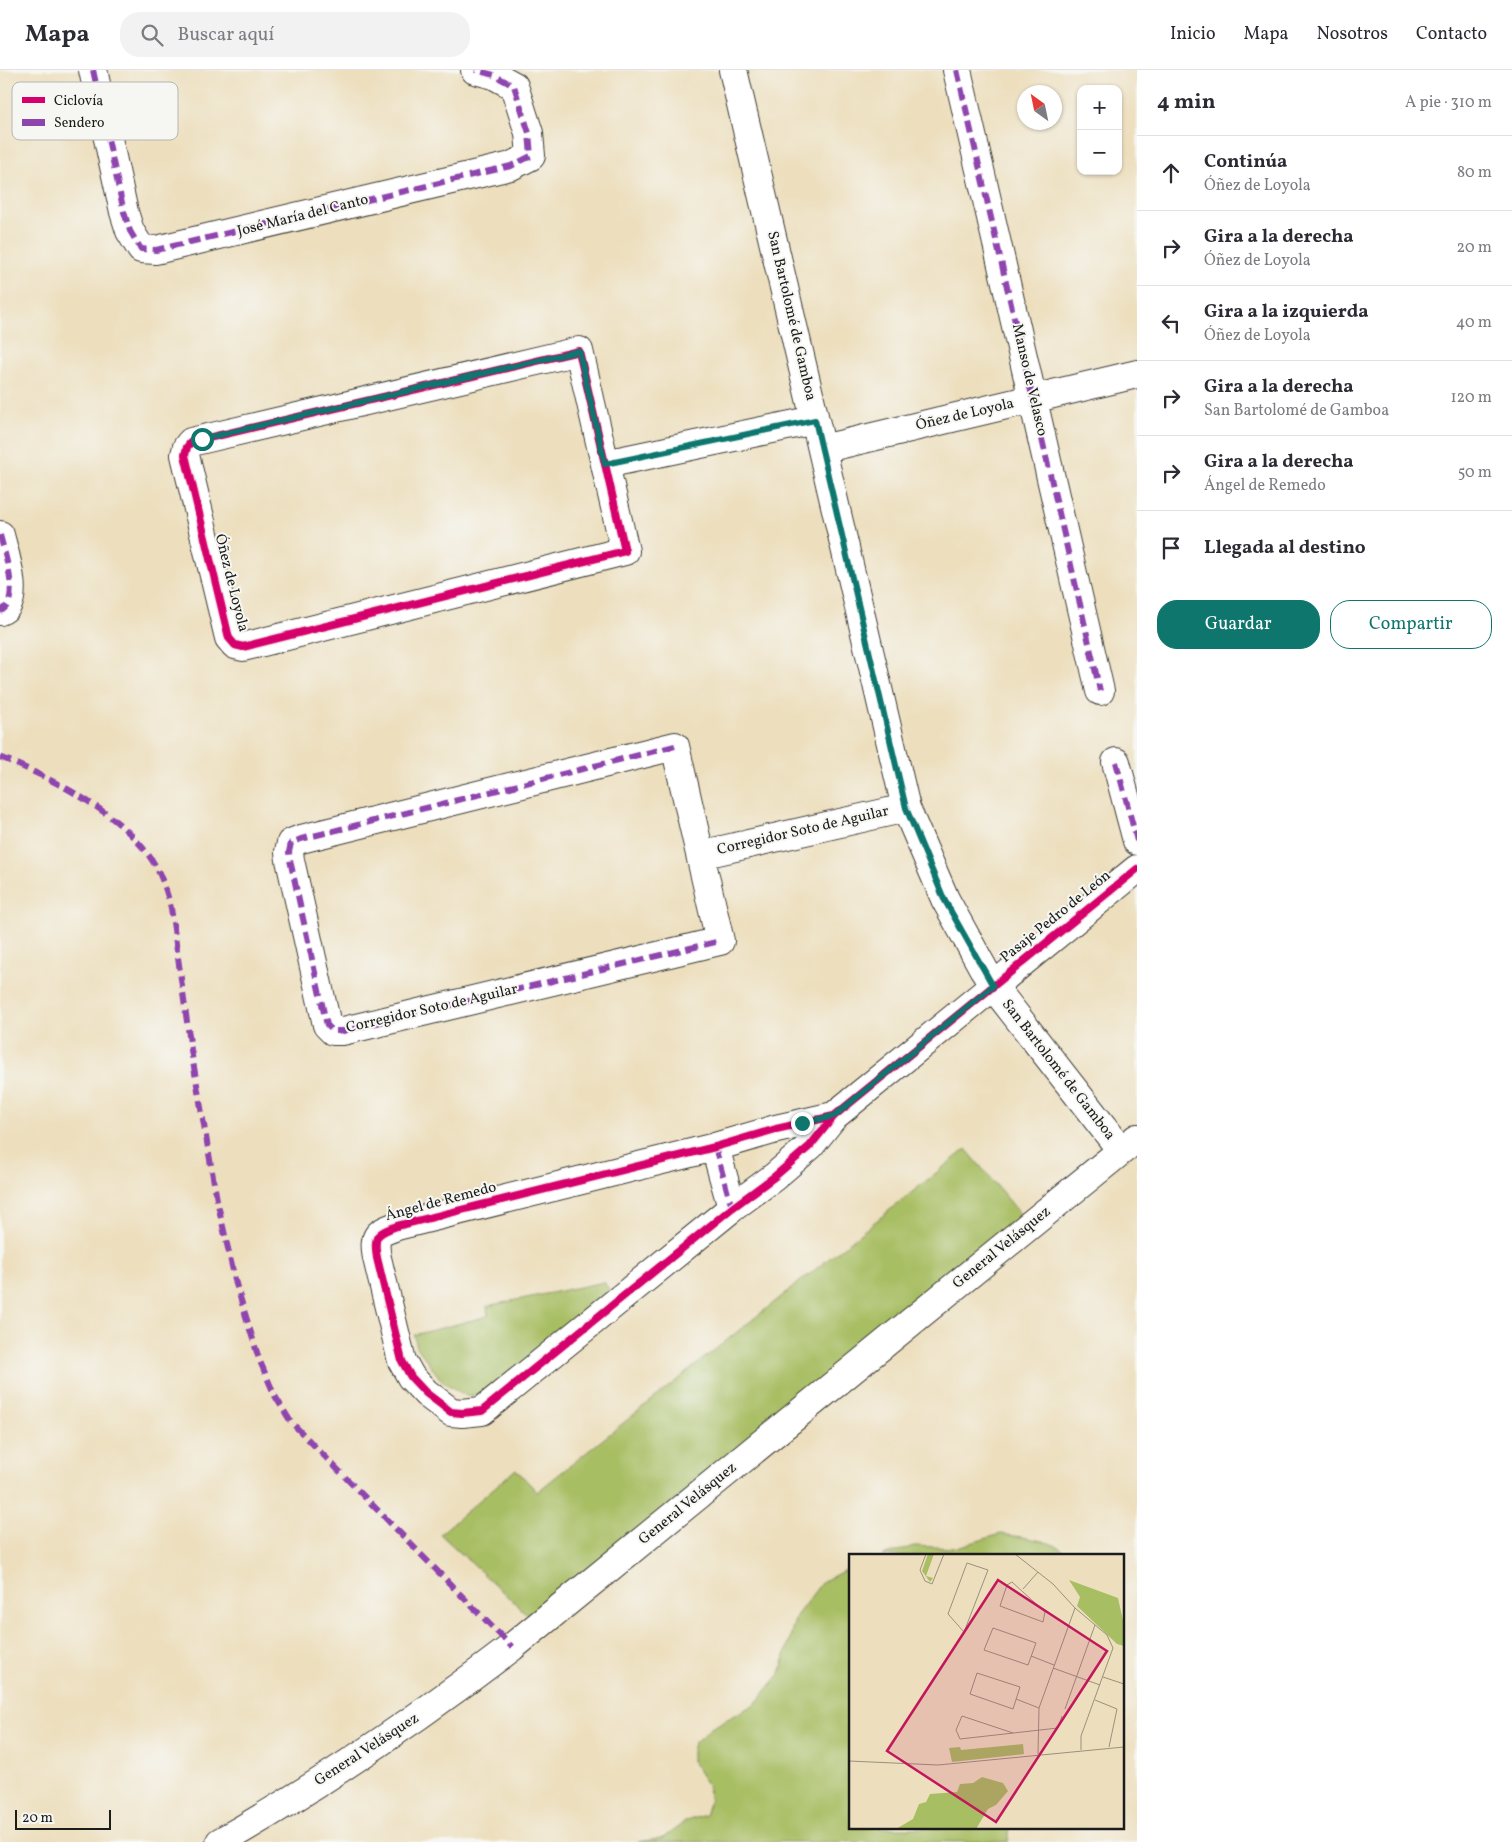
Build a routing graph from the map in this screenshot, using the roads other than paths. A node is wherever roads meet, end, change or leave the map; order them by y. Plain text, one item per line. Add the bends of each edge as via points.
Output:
1 (475, 70) edge
2 (733, 70) edge
3 (957, 70) edge
4 (108, 140) edge
5 (1137, 374) edge
6 (1033, 399) junction
7 (815, 420) junction
8 (822, 449) junction
9 (605, 464) junction
10 (0, 535) edge
11 (0, 611) edge
12 (1100, 691) dead end
13 (1116, 762) dead end
14 (906, 808) junction
15 (1137, 841) edge
16 (700, 854) junction
17 (1137, 869) edge
18 (993, 986) junction
19 (834, 1116) junction
20 (1129, 1144) edge
21 (715, 1147) junction
22 (732, 1208) junction
23 (220, 1842) edge

1 - 4 street, José María del Canto via 494,75 514,86 529,133 531,156 510,166 156,250 141,249 130,231
2 - 7 street, San Bartolomé de Gamboa
3 - 6 street, Manso de Velasco
5 - 6 street, Óñez de Loyola
6 - 8 street, Óñez de Loyola
6 - 12 street, Manso de Velasco
7 - 8 street, San Bartolomé de Gamboa
7 - 9 street
8 - 14 street, San Bartolomé de Gamboa
9 - 9 street, Óñez de Loyola via 579,351 202,439 191,442 185,455 229,638 235,645 243,647 625,550
10 - 11 street via 11,600 9,606
13 - 15 street
14 - 16 street, Corregidor Soto de Aguilar
14 - 18 street, San Bartolomé de Gamboa via 944,899
16 - 16 street, Corregidor Soto de Aguilar via 675,746 296,840 291,843 289,852 327,1025 337,1032 720,941
17 - 18 street, Pasaje Pedro de León
18 - 19 street, Ángel de Remedo
18 - 20 street, San Bartolomé de Gamboa
19 - 21 street, Ángel de Remedo
19 - 22 street, Ángel de Remedo via 810,1146
20 - 23 street, General Velásquez via 512,1647 436,1705 277,1810
21 - 22 street
21 - 22 street, Ángel de Remedo via 380,1233 375,1248 404,1368 426,1394 451,1412 482,1411

